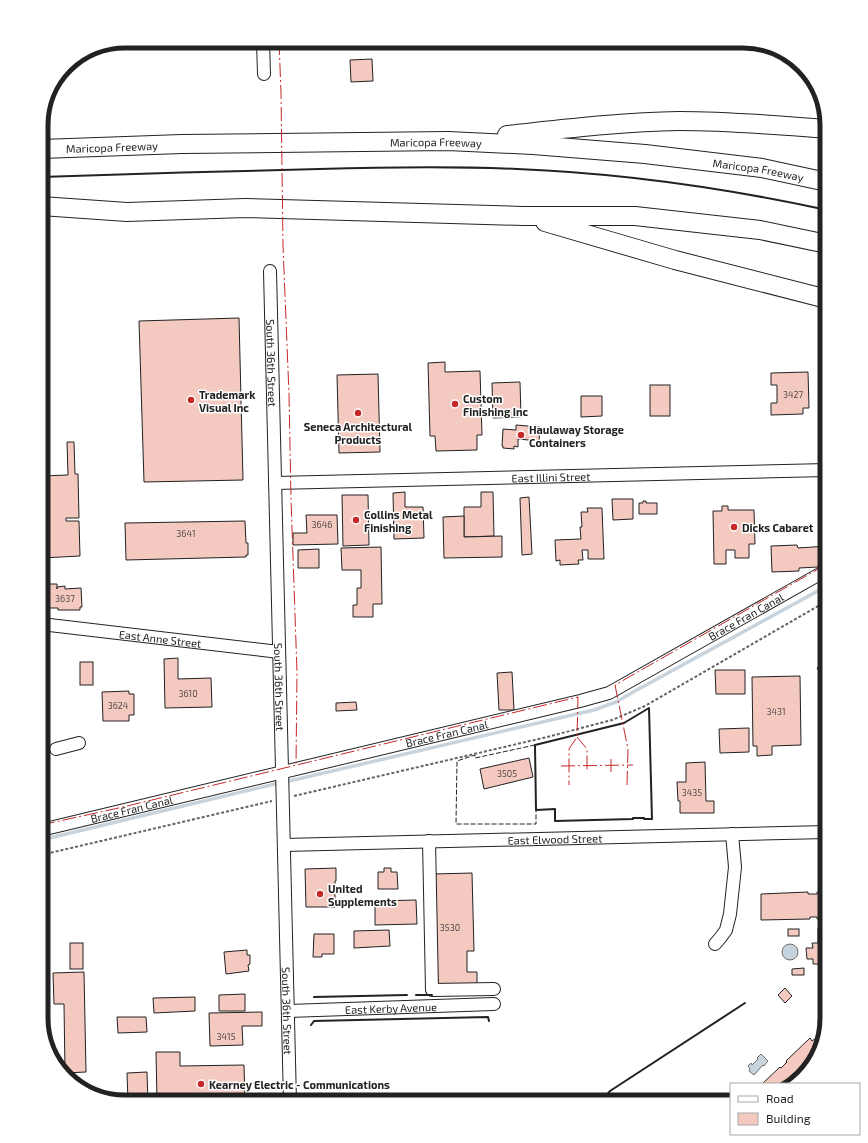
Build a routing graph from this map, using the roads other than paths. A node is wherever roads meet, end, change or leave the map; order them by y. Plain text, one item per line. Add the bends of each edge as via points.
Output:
1 (263, 48) edge
2 (264, 74) dead end
3 (820, 128) edge
4 (448, 141) junction
5 (48, 149) edge
6 (820, 180) edge
7 (48, 206) edge
8 (127, 212) junction
9 (523, 216) junction
10 (48, 218) edge
11 (820, 243) edge
12 (270, 271) dead end
13 (820, 297) edge
14 (820, 470) edge
15 (275, 482) junction
16 (820, 574) edge
17 (48, 625) edge
18 (280, 652) junction
19 (79, 743) dead end
20 (56, 749) dead end
21 (283, 773) junction
22 (48, 828) edge
23 (820, 832) edge
24 (732, 834) junction
25 (429, 841) junction
26 (284, 845) junction
27 (715, 944) dead end
28 (494, 988) dead end
29 (494, 1004) dead end
30 (288, 1011) junction
31 (290, 1095) edge

1 - 2 street
3 - 4 highway via 774,124 648,122
4 - 5 highway, Maricopa Freeway via 182,144
4 - 6 highway, Maricopa Freeway via 645,154 762,168
7 - 8 highway
8 - 9 highway via 245,208
8 - 10 highway
9 - 11 highway via 634,216 760,230
9 - 13 highway via 675,260
12 - 15 street, South 36th Street
14 - 15 street, East Illini Street
15 - 18 street, South 36th Street
16 - 21 street, Brace Fran Canal via 609,693
17 - 18 street, East Anne Street via 140,641
18 - 21 street, South 36th Street
19 - 20 street
21 - 22 street, Brace Fran Canal
21 - 26 street, South 36th Street
23 - 24 street, East Elwood Street
24 - 25 street, East Elwood Street
24 - 27 street via 735,866 730,914 726,930
25 - 26 street, East Elwood Street
25 - 28 street via 432,990
26 - 30 street, South 36th Street
29 - 30 street, East Kerby Avenue
30 - 31 street, South 36th Street

